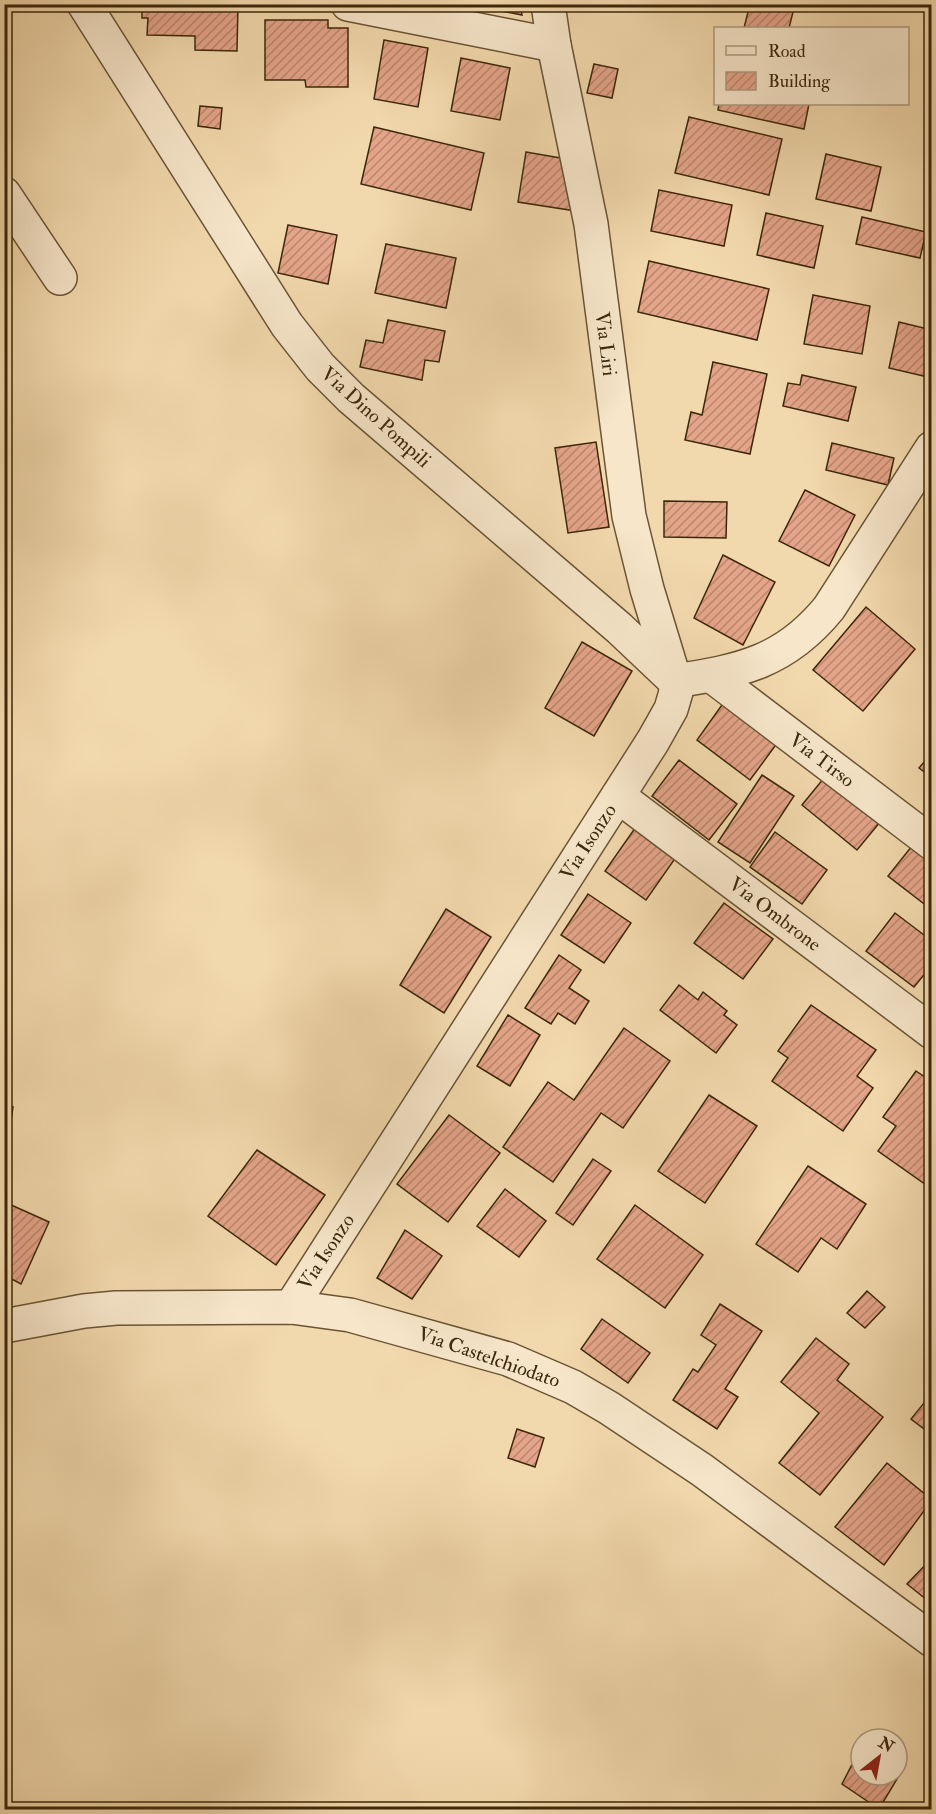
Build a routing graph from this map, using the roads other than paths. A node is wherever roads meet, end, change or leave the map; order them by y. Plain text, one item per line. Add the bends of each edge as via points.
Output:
1 (84, 4) edge
2 (348, 4) edge
3 (548, 4) edge
4 (554, 45) junction
5 (4, 194) edge
6 (60, 278) dead end
7 (932, 448) edge
8 (712, 676) junction
9 (675, 681) junction
10 (618, 796) junction
11 (932, 843) edge
12 (932, 1032) edge
13 (291, 1307) junction
14 (4, 1326) edge
15 (932, 1640) edge

1 - 9 street, Via Dino Pompili via 287,324 320,367 356,403 620,628
2 - 4 street
3 - 4 street, Via Liri
4 - 9 street, Via Liri via 591,224 629,516
5 - 6 street
7 - 8 street via 829,608 809,630 768,658
8 - 9 street
8 - 11 street, Via Tirso
9 - 10 street, Via Isonzo via 671,709
10 - 12 street, Via Ombrone
10 - 13 street, Via Isonzo
13 - 14 street, Via Castelchiodato via 116,1308
13 - 15 street, Via Castelchiodato via 398,1327 508,1359 573,1387 702,1470

